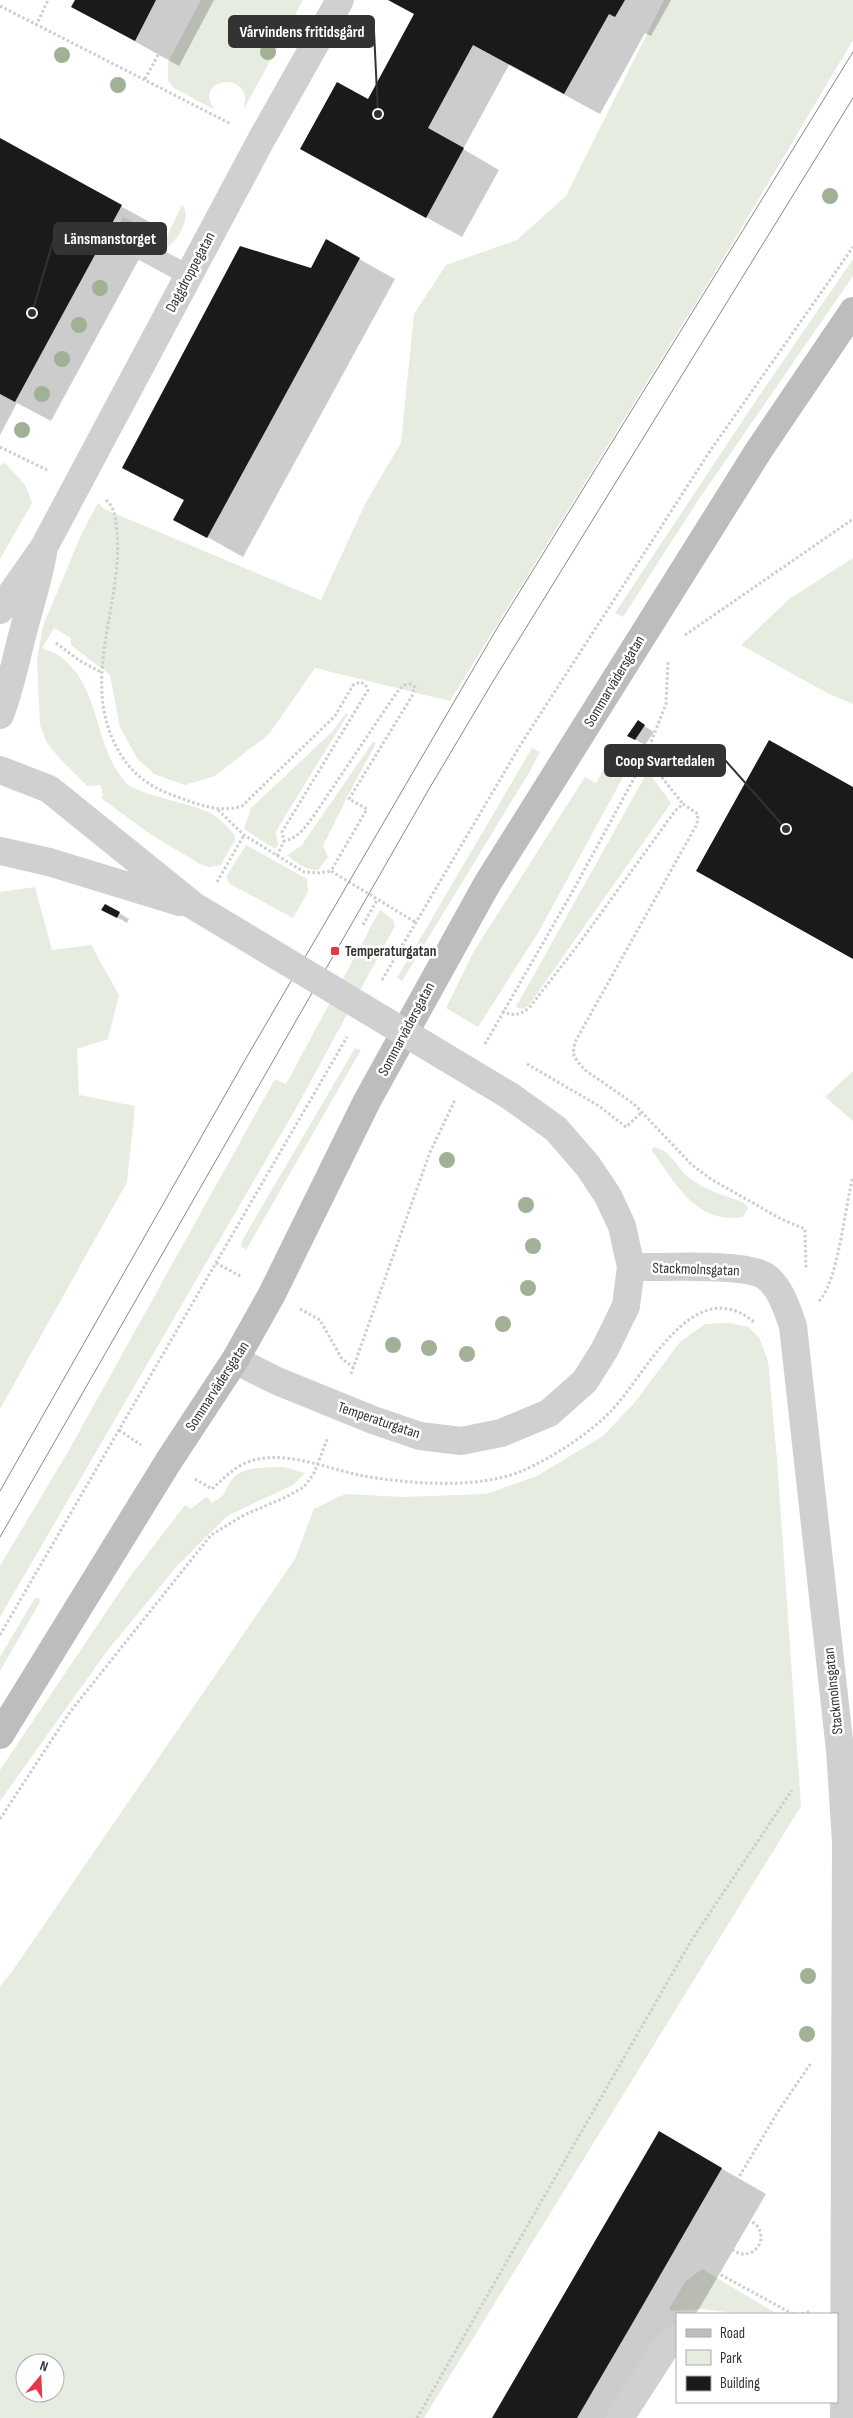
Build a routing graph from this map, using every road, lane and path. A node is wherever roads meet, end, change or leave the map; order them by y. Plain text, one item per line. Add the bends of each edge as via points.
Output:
1 (48, 0) edge
2 (188, 0) edge
3 (340, 0) edge
4 (0, 6) edge
5 (36, 26) junction
6 (144, 79) junction
7 (261, 140) junction
8 (108, 232) dead end
9 (853, 247) edge
10 (188, 275) junction
11 (853, 311) edge
12 (0, 448) edge
13 (77, 485) junction
14 (853, 519) edge
15 (44, 547) junction
16 (0, 610) edge
17 (49, 637) dead end
18 (682, 637) dead end
19 (668, 660) dead end
20 (101, 672) junction
21 (0, 715) edge
22 (644, 760) junction
23 (0, 770) edge
24 (683, 804) junction
25 (218, 809) junction
26 (244, 835) junction
27 (284, 841) junction
28 (0, 851) edge
29 (277, 856) junction
30 (331, 871) junction
31 (217, 883) dead end
32 (377, 900) junction
33 (194, 906) junction
34 (415, 922) junction
35 (363, 925) dead end
36 (391, 964) dead end
37 (334, 1059) dead end
38 (526, 1064) dead end
39 (642, 1112) junction
40 (446, 1117) dead end
41 (853, 1177) edge
42 (631, 1268) junction
43 (806, 1276) dead end
44 (813, 1295) dead end
45 (759, 1328) dead end
46 (235, 1360) junction
47 (339, 1407) junction
48 (119, 1430) junction
49 (168, 1462) junction
50 (317, 1465) junction
51 (0, 1635) edge
52 (0, 1736) edge
53 (792, 1790) dead end
54 (0, 1820) edge
55 (849, 1842) edge
56 (816, 2057) dead end
57 (712, 2221) junction
58 (730, 2229) junction
59 (690, 2258) junction
60 (816, 2305) dead end
61 (790, 2313) edge
62 (806, 2313) edge
63 (655, 2318) dead end
64 (676, 2339) edge
65 (841, 2340) edge
66 (417, 2418) edge
67 (620, 2418) edge
68 (844, 2418) edge

1 - 5 path
2 - 6 path
3 - 7 street, Daggdroppegatan
4 - 5 path
5 - 6 path
6 - 7 path
7 - 10 street, Daggdroppegatan
8 - 10 lane
9 - 34 path via 710,451 521,744
10 - 13 street, Daggdroppegatan
11 - 46 street, Sommarvädersgatan via 754,458 488,884 367,1101 272,1294
12 - 13 path
13 - 15 street, Daggdroppegatan
13 - 20 path via 108,502 118,536
14 - 18 path
15 - 16 street, Daggdroppegatan
15 - 21 street, Daggdroppegatan via 38,584 22,634 10,690
17 - 20 path via 80,661
19 - 22 path via 666,704
20 - 25 path via 110,735 125,763 153,788
22 - 24 path via 652,765
22 - 24 path via 574,889 502,1011 512,1016 529,1008
23 - 33 street, Temperaturgatan via 50,789
24 - 39 path via 698,814 697,824 575,1042 573,1053 585,1070
25 - 26 path
25 - 27 path via 242,806 335,716 354,685 366,684 368,690 282,832
26 - 29 path
26 - 31 path
27 - 29 path
27 - 30 path via 302,832 397,692 404,685 411,684 415,687 412,696 349,799 367,810
28 - 33 street, Temperaturgatan via 49,862
29 - 30 path via 304,872
30 - 32 path
32 - 34 path
32 - 35 path
33 - 42 street, Temperaturgatan, bridge via 510,1096 556,1129 588,1166 608,1196 622,1226
34 - 36 path
37 - 48 path
38 - 39 path via 599,1106 626,1127
39 - 43 path via 692,1165 711,1179 781,1219 806,1229
40 - 47 path via 404,1223
41 - 44 path via 832,1276 825,1296 816,1304
42 - 47 street, Temperaturgatan via 626,1306 604,1349 585,1381 548,1413 501,1433 461,1441 420,1436
42 - 55 street, Stackmolnsgatan via 742,1269 765,1276 784,1300 796,1356
45 - 50 path via 742,1314 719,1306 698,1313 675,1332 611,1411 580,1437 523,1470 480,1481 423,1483 360,1475
46 - 47 street, Temperaturgatan via 277,1382
46 - 49 street, Sommarvädersgatan
47 - 50 path
48 - 49 path
48 - 51 path
49 - 50 path via 212,1489 236,1467 250,1461 269,1458
49 - 52 street, Sommarvädersgatan
50 - 54 path via 304,1487 244,1515 211,1535 70,1712
53 - 66 path via 690,1941
55 - 65 street, Stackmolnsgatan
56 - 57 path via 779,2110
57 - 58 path
57 - 59 path
58 - 58 path via 728,2241 735,2251 747,2254 758,2248 762,2236 751,2221 739,2221
59 - 61 path
59 - 63 path
60 - 62 path
64 - 67 street via 665,2348
65 - 68 street, Stackmolnsgatan

